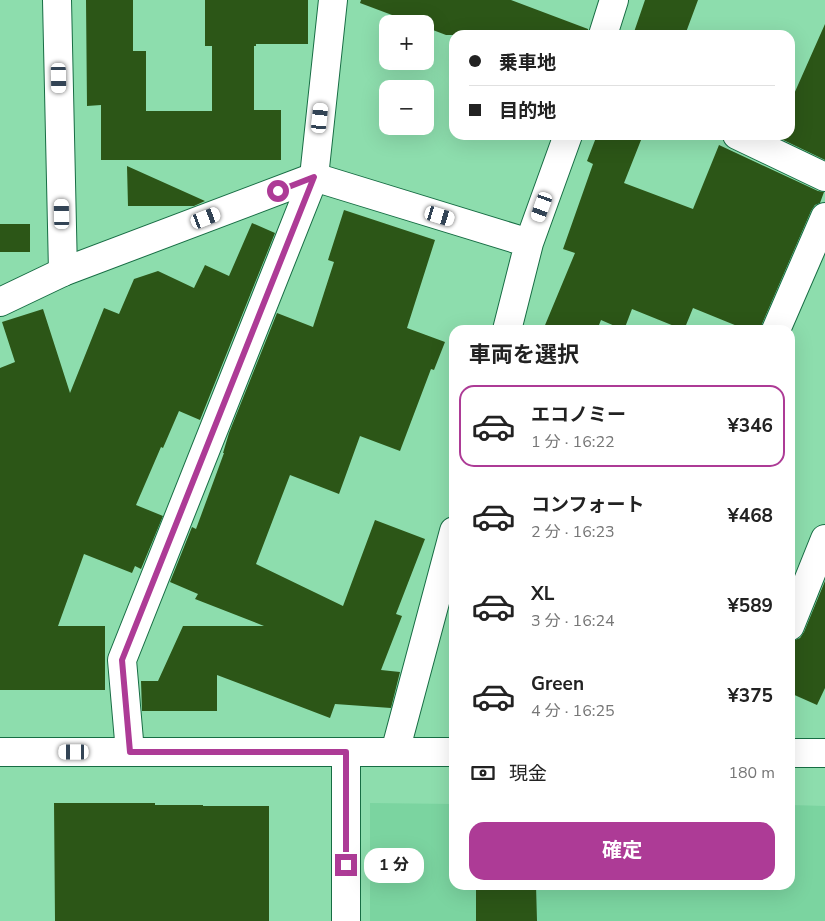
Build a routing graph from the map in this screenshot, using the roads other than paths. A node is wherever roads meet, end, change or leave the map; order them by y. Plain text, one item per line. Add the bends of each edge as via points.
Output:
1 (57, 0) edge
2 (333, 0) edge
3 (614, 0) edge
4 (605, 30) edge
5 (566, 140) edge
6 (747, 140) edge
7 (314, 177) junction
8 (825, 177) edge
9 (825, 217) edge
10 (529, 243) junction
11 (63, 272) junction
12 (0, 302) edge
13 (507, 325) edge
14 (778, 325) edge
15 (825, 539) edge
16 (449, 549) edge
17 (795, 614) edge
18 (0, 752) edge
19 (130, 752) junction
20 (346, 752) junction
21 (395, 752) junction
22 (449, 752) edge
23 (795, 753) edge
24 (825, 753) edge
25 (346, 921) edge

1 - 11 street
2 - 7 street
3 - 4 street
5 - 10 street
6 - 8 street
7 - 10 street
7 - 11 street
7 - 19 street via 122,660
9 - 14 street
10 - 13 street
11 - 12 street
15 - 17 street
16 - 21 street
18 - 19 street
19 - 20 street
20 - 21 street
20 - 25 street
21 - 22 street
23 - 24 street

